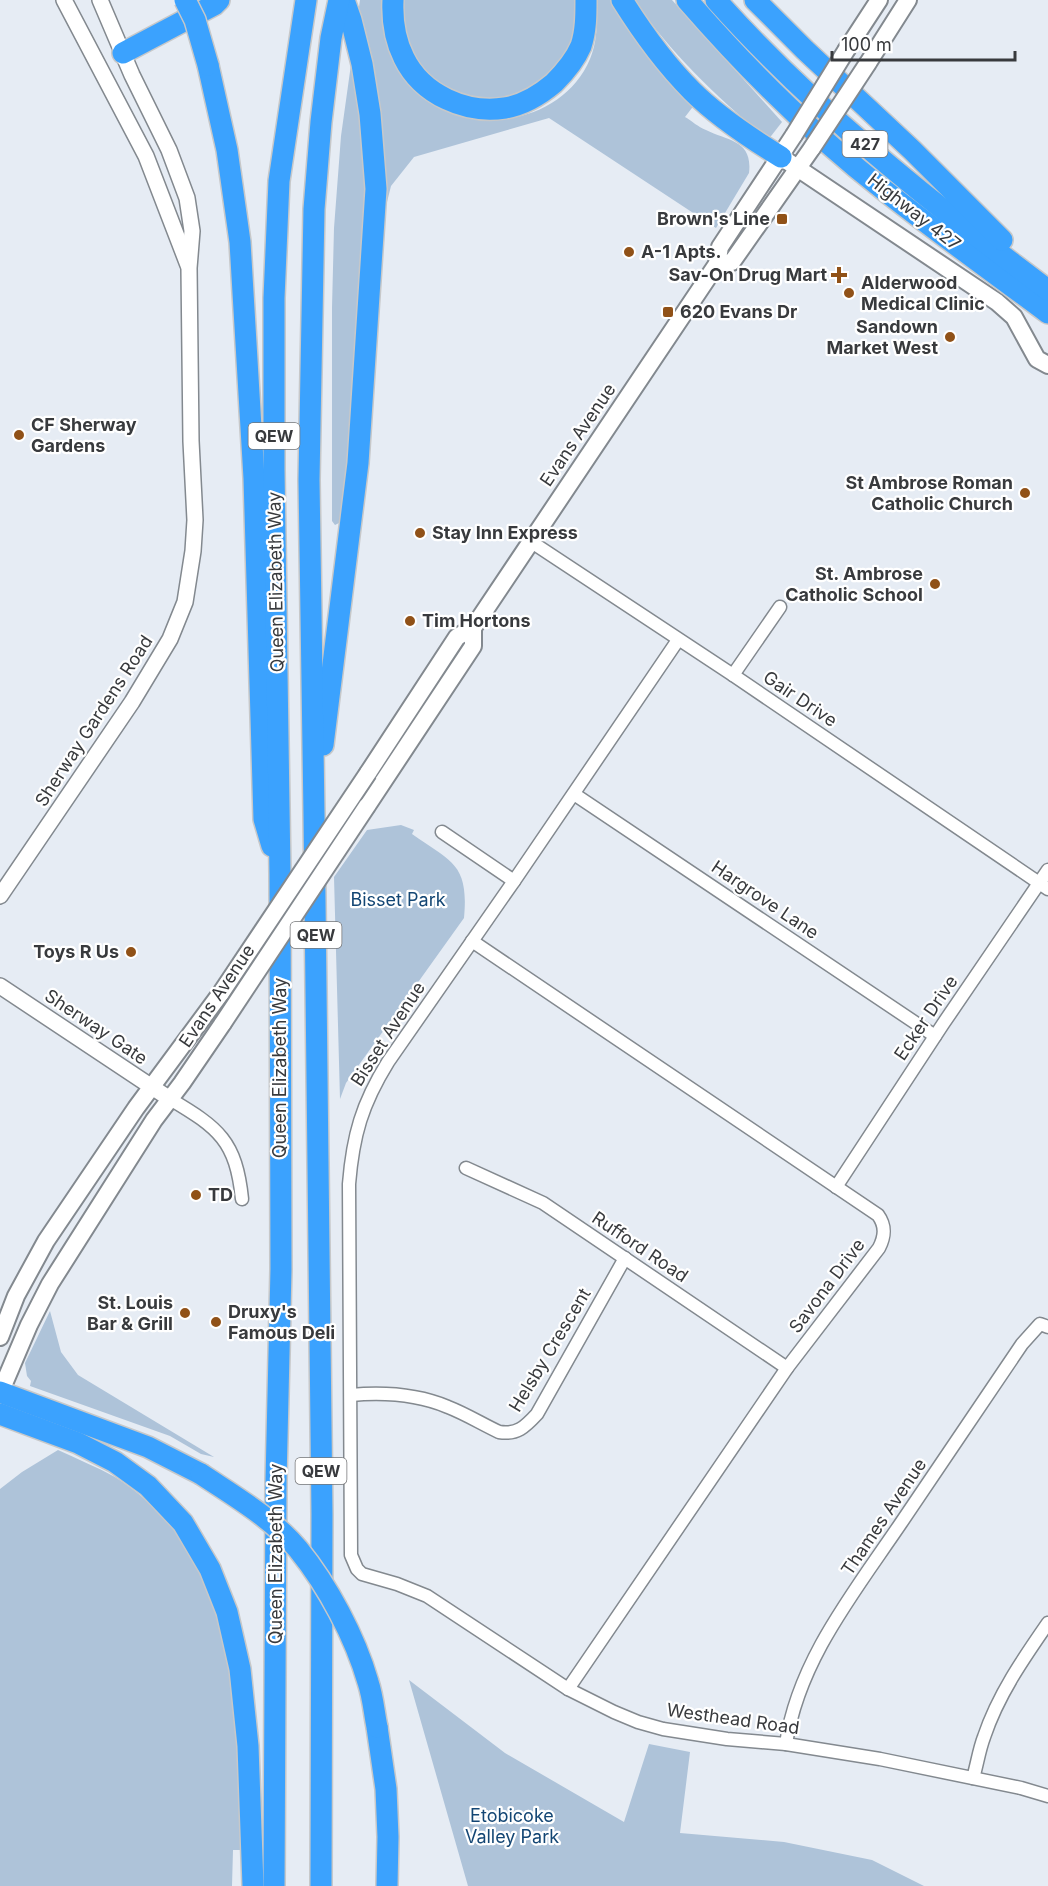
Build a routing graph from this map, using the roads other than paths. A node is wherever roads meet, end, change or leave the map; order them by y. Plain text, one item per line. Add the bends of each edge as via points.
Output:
1 (64, 0) edge
2 (100, 0) edge
3 (185, 0) edge
4 (219, 0) edge
5 (306, 0) edge
6 (339, 0) edge
7 (344, 0) edge
8 (393, 0) edge
9 (586, 0) edge
10 (621, 0) edge
11 (687, 0) edge
12 (716, 0) edge
13 (755, 0) edge
14 (770, 0) edge
15 (879, 0) edge
16 (908, 0) edge
17 (805, 50) junction
18 (123, 53) junction
19 (99, 67) junction
20 (132, 75) junction
21 (108, 86) junction
22 (781, 157) junction
23 (799, 168) junction
24 (717, 264) junction
25 (189, 268) junction
26 (1027, 274) junction
27 (1048, 290) edge
28 (1048, 314) edge
29 (1048, 365) edge
30 (530, 541) junction
31 (780, 607) dead end
32 (473, 628) junction
33 (678, 640) junction
34 (733, 675) junction
35 (574, 794) junction
36 (314, 814) junction
37 (442, 832) dead end
38 (1048, 870) edge
39 (280, 874) junction
40 (514, 881) junction
41 (1044, 886) edge
42 (0, 896) edge
43 (472, 941) junction
44 (0, 986) edge
45 (935, 1036) junction
46 (152, 1088) junction
47 (170, 1099) junction
48 (466, 1168) dead end
49 (836, 1187) junction
50 (242, 1199) dead end
51 (625, 1258) junction
52 (1044, 1326) edge
53 (0, 1337) edge
54 (787, 1368) junction
55 (0, 1393) edge
56 (351, 1395) junction
57 (0, 1414) edge
58 (351, 1555) joint
59 (1048, 1623) edge
60 (568, 1689) junction
61 (786, 1744) junction
62 (973, 1778) junction
63 (1048, 1796) edge
64 (253, 1886) edge
65 (274, 1886) edge
66 (321, 1886) edge
67 (387, 1886) edge

1 - 19 street, Sherway Gardens Road
2 - 18 street, Sherway Gardens Road
3 - 39 highway, bridge via 208,65 227,150 240,242 254,478 264,819
4 - 18 highway
5 - 39 highway, Queen Elizabeth Way / QEW via 279,181 274,298
6 - 36 highway, Queen Elizabeth Way via 331,38 314,209 309,480
7 - 36 highway via 362,64 376,189 358,463
8 - 9 highway via 399,45 415,74 446,99 489,109 507,108 543,93 561,76 581,44
10 - 22 highway via 693,92 727,121
11 - 28 highway, Highway 427 / 427 via 765,84 830,145 883,190
12 - 26 highway, Highway 427 / 427 via 794,82 899,174
13 - 17 highway
14 - 17 highway
15 - 22 main road, Evans Avenue, bridge
16 - 23 main road, Evans Avenue, bridge
17 - 26 highway via 1010,248
18 - 19 street
18 - 20 street, Sherway Gardens Road
19 - 21 street, Sherway Gardens Road
20 - 21 street
20 - 25 street, Sherway Gardens Road via 169,150 187,198 192,231
21 - 25 street, Sherway Gardens Road via 146,156
22 - 23 main road
22 - 24 main road, Evans Avenue via 720,247
23 - 24 main road, Evans Avenue via 732,262
23 - 29 main road via 998,302 1014,317 1037,359
24 - 30 main road, Evans Avenue
25 - 42 street, Sherway Gardens Road via 195,520 185,602 170,639 145,682
26 - 27 highway, Highway 427
30 - 32 main road, Evans Avenue
30 - 33 street, Gair Drive
31 - 34 street
32 - 46 main road, Evans Avenue, bridge via 457,637 221,993
32 - 47 main road, Evans Avenue, bridge via 473,646
33 - 34 street, Gair Drive
33 - 35 street, Bisset Avenue
34 - 41 street, Gair Drive
35 - 40 street, Bisset Avenue
35 - 45 street, Hargrove Lane
36 - 66 highway, Queen Elizabeth Way / QEW via 322,1514
37 - 40 street
38 - 41 street, Ecker Drive
39 - 65 highway, Queen Elizabeth Way / QEW via 281,1269
40 - 43 street, Bisset Avenue
41 - 45 street, Ecker Drive
43 - 49 street, Savona Drive
43 - 56 street, Bisset Avenue via 375,1083 356,1135 349,1184
44 - 46 street, Sherway Gate
45 - 49 street, Ecker Drive
46 - 47 street, Sherway Gate
46 - 53 main road, Evans Avenue via 38,1253
47 - 50 street via 225,1140 236,1165
47 - 55 main road, Evans Avenue via 50,1284
48 - 51 street, Rufford Road via 543,1203
49 - 54 street, Savona Drive via 878,1215 884,1236 879,1248
51 - 54 street, Rufford Road
51 - 56 street, Helsby Crescent via 537,1414 518,1432 499,1432 427,1400 381,1392
52 - 61 street, Thames Avenue via 1022,1344 836,1621 808,1671 789,1723
54 - 60 street, Savona Drive
55 - 67 highway, bridge via 148,1447 201,1474 236,1497 297,1548 348,1631 369,1683 386,1789
56 - 58 street, Bisset Avenue
57 - 64 highway via 78,1443 148,1486 183,1523 210,1569 227,1612 240,1669 248,1746
58 - 60 street, Westhead Road via 362,1574 427,1596
59 - 62 street via 1001,1696 983,1739
60 - 61 street, Westhead Road via 663,1730
61 - 62 street, Westhead Road
62 - 63 street, Westhead Road

